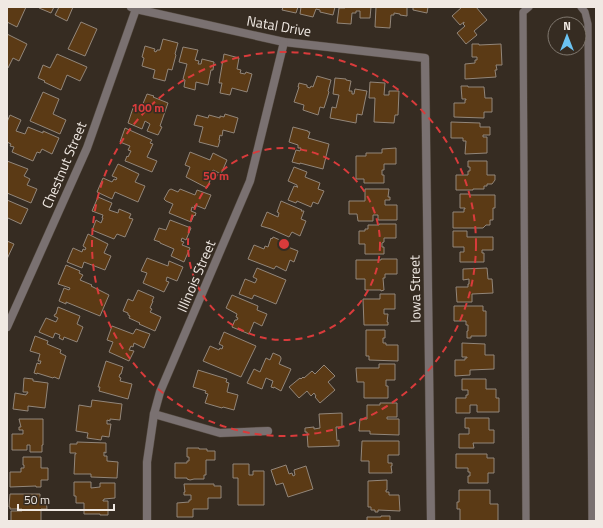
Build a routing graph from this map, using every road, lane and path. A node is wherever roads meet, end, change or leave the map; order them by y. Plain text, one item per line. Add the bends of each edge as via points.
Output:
1 (529, 7) edge
2 (581, 7) edge
3 (133, 8) edge
4 (284, 42) junction
5 (425, 58) joint
6 (7, 327) edge
7 (154, 414) junction
8 (268, 431) dead end
9 (147, 521) edge
10 (431, 521) edge
11 (526, 521) edge
12 (592, 521) edge

1 - 11 lane via 523,12
2 - 12 lane via 588,24
3 - 4 street, Natal Drive
3 - 6 street, Chestnut Street via 87,148
4 - 5 street, Natal Drive
4 - 7 street, Illinois Street via 250,181 160,392
5 - 10 street, Iowa Street
7 - 8 street via 220,433
7 - 9 street, Illinois Street via 147,462

